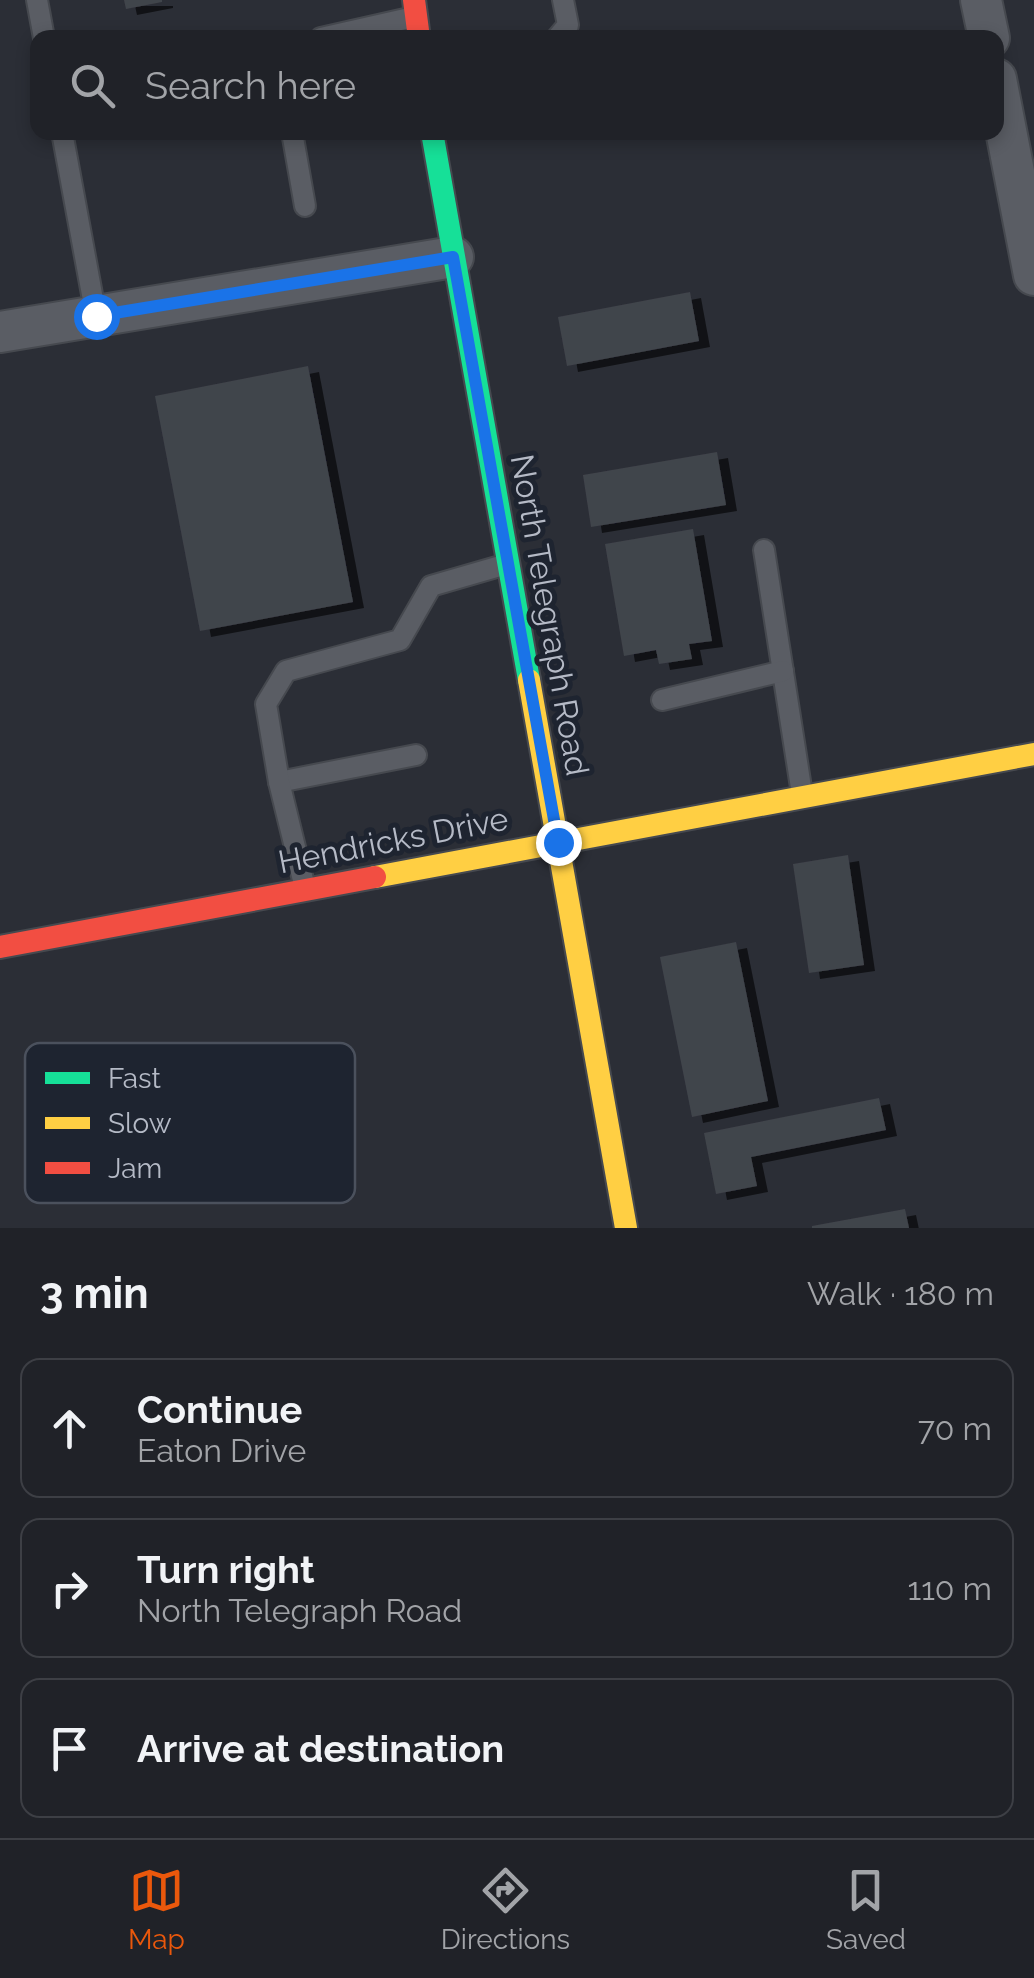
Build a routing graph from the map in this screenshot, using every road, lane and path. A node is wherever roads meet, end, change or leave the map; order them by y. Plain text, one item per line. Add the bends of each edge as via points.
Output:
1 (38, 0) edge
2 (563, 0) edge
3 (982, 0) edge
4 (416, 18) edge
5 (43, 30) edge
6 (359, 30) edge
7 (563, 30) edge
8 (987, 30) edge
9 (1004, 120) edge
10 (63, 140) edge
11 (294, 140) edge
12 (433, 140) edge
13 (306, 206) dead end
14 (453, 257) junction
15 (1034, 275) edge
16 (96, 316) junction
17 (0, 332) edge
18 (764, 550) dead end
19 (508, 564) junction
20 (783, 672) junction
21 (662, 700) dead end
22 (416, 754) dead end
23 (1034, 754) edge
24 (279, 782) junction
25 (802, 796) junction
26 (558, 842) junction
27 (306, 890) junction
28 (0, 946) edge
29 (626, 1228) edge

1 - 5 lane
2 - 7 lane
3 - 8 street
4 - 6 lane
9 - 15 street
10 - 16 lane
11 - 13 lane
12 - 14 main road, North Telegraph Road
14 - 16 street
14 - 19 main road, North Telegraph Road
16 - 17 street
18 - 20 lane
19 - 24 lane via 431,586 400,640 286,671 266,704
19 - 26 main road, North Telegraph Road
20 - 21 lane
20 - 25 lane
22 - 24 lane
23 - 25 main road, Hendricks Drive
24 - 27 lane
25 - 26 main road, Hendricks Drive
26 - 27 main road, Hendricks Drive
26 - 29 main road, North Telegraph Road
27 - 28 main road, Hendricks Drive

